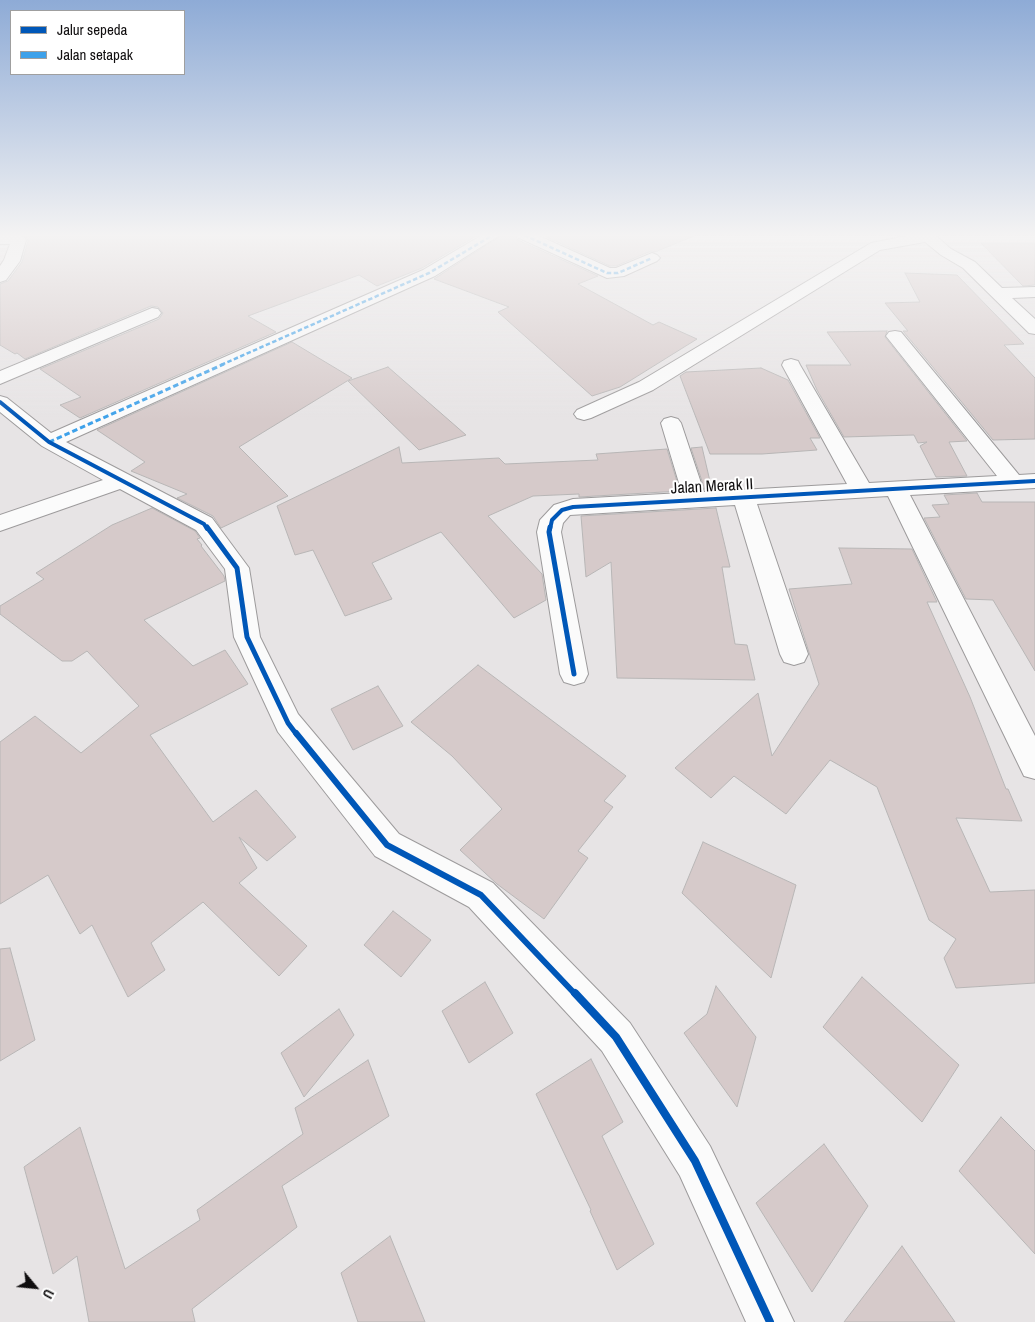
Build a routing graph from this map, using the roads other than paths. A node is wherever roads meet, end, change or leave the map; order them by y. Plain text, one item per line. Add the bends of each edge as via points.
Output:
1 (378, 297) edge
2 (793, 297) edge
3 (1001, 297) edge
4 (152, 313) dead end
5 (1035, 329) edge
6 (895, 336) dead end
7 (791, 365) dead end
8 (0, 378) edge
9 (0, 402) edge
10 (584, 414) dead end
11 (671, 423) dead end
12 (48, 442) junction
13 (121, 481) junction
14 (1024, 482) edge
15 (896, 489) junction
16 (862, 491) junction
17 (744, 498) junction
18 (696, 501) junction
19 (0, 523) edge
20 (794, 654) dead end
21 (574, 674) dead end
22 (1035, 766) edge
23 (762, 1319) edge

1 - 12 street
2 - 10 street via 646,386
3 - 5 street
4 - 8 street
6 - 14 street
7 - 16 street
9 - 12 street
11 - 18 street
12 - 13 street
13 - 19 street
13 - 23 street via 204,524 237,568 247,637 288,724 386,845 481,895 616,1037 695,1161
14 - 15 street, Jalan Merak II
15 - 16 street, Jalan Merak II
15 - 22 street
16 - 17 street, Jalan Merak II
17 - 18 street, Jalan Merak II
17 - 20 street
18 - 21 street, Jalan Merak II via 572,508 562,510 552,520 549,532

